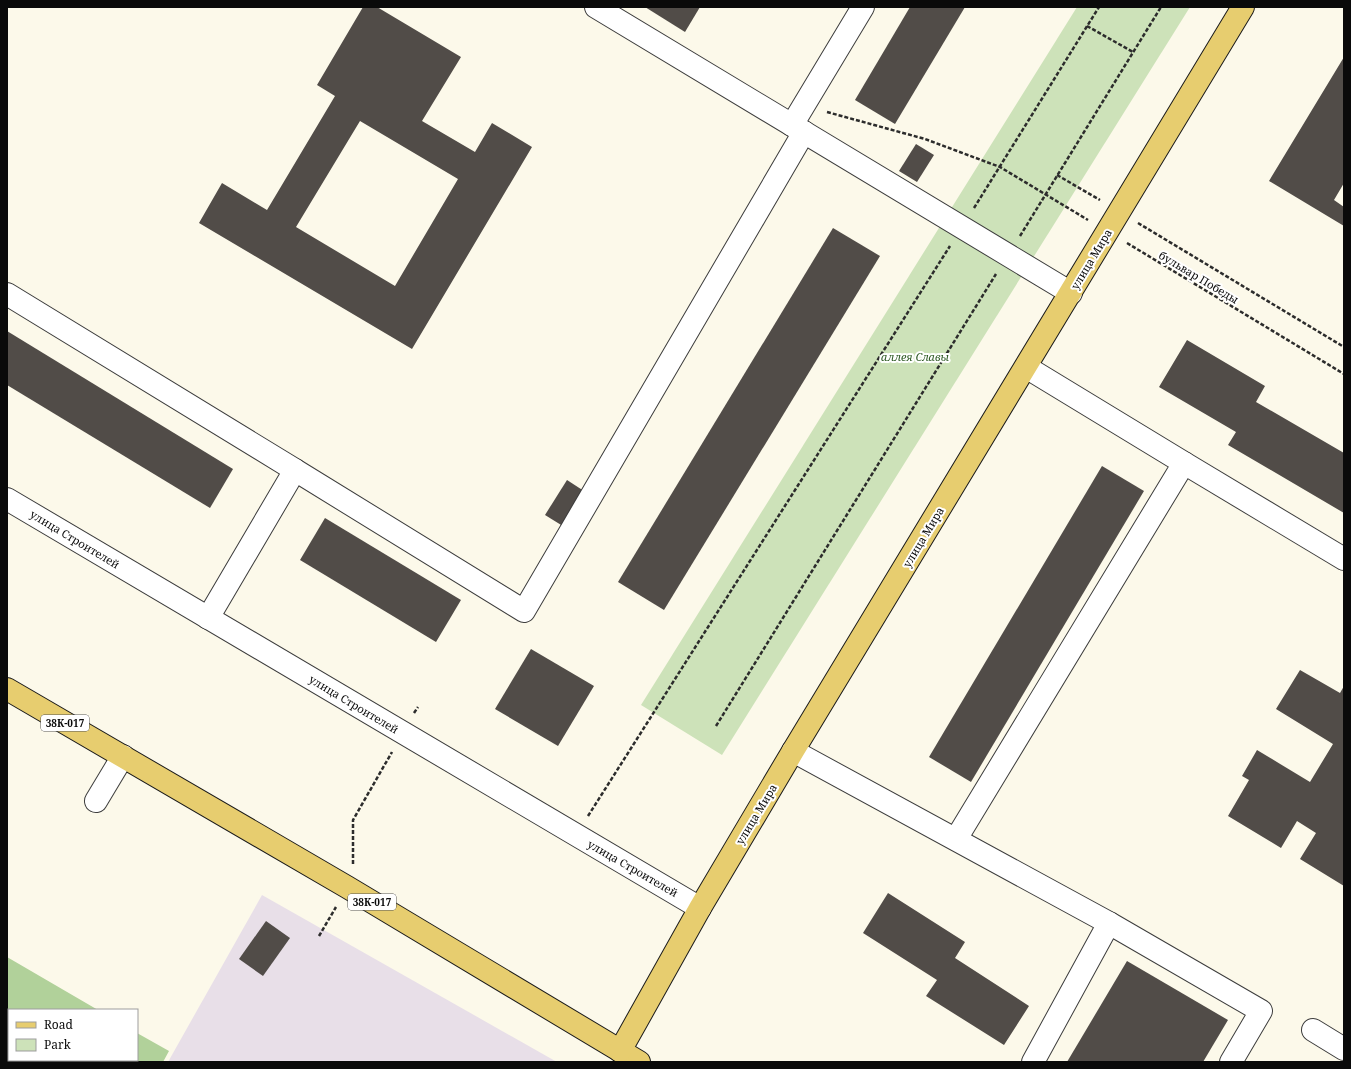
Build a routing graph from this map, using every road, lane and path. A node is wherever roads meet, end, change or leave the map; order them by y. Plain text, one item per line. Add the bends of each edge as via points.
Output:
1 (596, 7) edge
2 (863, 7) edge
3 (1099, 7) edge
4 (1161, 7) edge
5 (1244, 7) edge
6 (1087, 26) junction
7 (1133, 52) junction
8 (798, 128) junction
9 (1057, 175) junction
10 (1045, 195) junction
11 (1120, 212) junction
12 (962, 227) junction
13 (1108, 232) junction
14 (1008, 255) junction
15 (1071, 292) junction
16 (7, 294) edge
17 (1344, 347) edge
18 (1026, 367) junction
19 (1344, 374) edge
20 (1184, 463) junction
21 (295, 470) junction
22 (7, 499) edge
23 (1344, 559) edge
24 (208, 618) junction
25 (7, 689) edge
26 (418, 707) dead end
27 (716, 726) dead end
28 (403, 733) junction
29 (793, 751) junction
30 (123, 756) junction
31 (96, 801) dead end
32 (576, 835) junction
33 (956, 839) junction
34 (347, 887) junction
35 (700, 908) junction
36 (1110, 923) junction
37 (319, 936) dead end
38 (1313, 1030) dead end
39 (1344, 1049) edge
40 (620, 1051) junction
41 (639, 1062) edge
42 (1033, 1062) edge
43 (1231, 1062) edge

1 - 8 street
2 - 8 street
3 - 6 path
4 - 7 path
5 - 11 main road, улица Мира
6 - 7 path
6 - 12 path
7 - 9 path
8 - 12 street
8 - 21 street via 524,611
9 - 10 path
9 - 11 path
10 - 13 path, бульвар Победы
10 - 14 path
11 - 13 main road, улица Мира
11 - 17 path
12 - 14 street
12 - 32 path
13 - 15 main road, улица Мира
13 - 19 path, бульвар Победы
14 - 15 street
14 - 27 path
15 - 18 main road, улица Мира
16 - 21 street
18 - 20 street
18 - 29 main road, улица Мира
20 - 23 street
20 - 33 street
21 - 24 street
22 - 24 street, улица Строителей
24 - 28 street, улица Строителей
25 - 30 main road, 38К-017
26 - 28 path
28 - 32 street, улица Строителей
28 - 34 path via 352,820 353,878
29 - 33 street
29 - 35 main road, улица Мира
30 - 31 street
30 - 34 main road, 38К-017
32 - 35 street, улица Строителей
33 - 36 street
34 - 37 path
34 - 40 main road, 38К-017
35 - 40 main road, улица Мира
36 - 42 street
36 - 43 street via 1261,1011
38 - 39 street
40 - 41 main road, 38К-017

